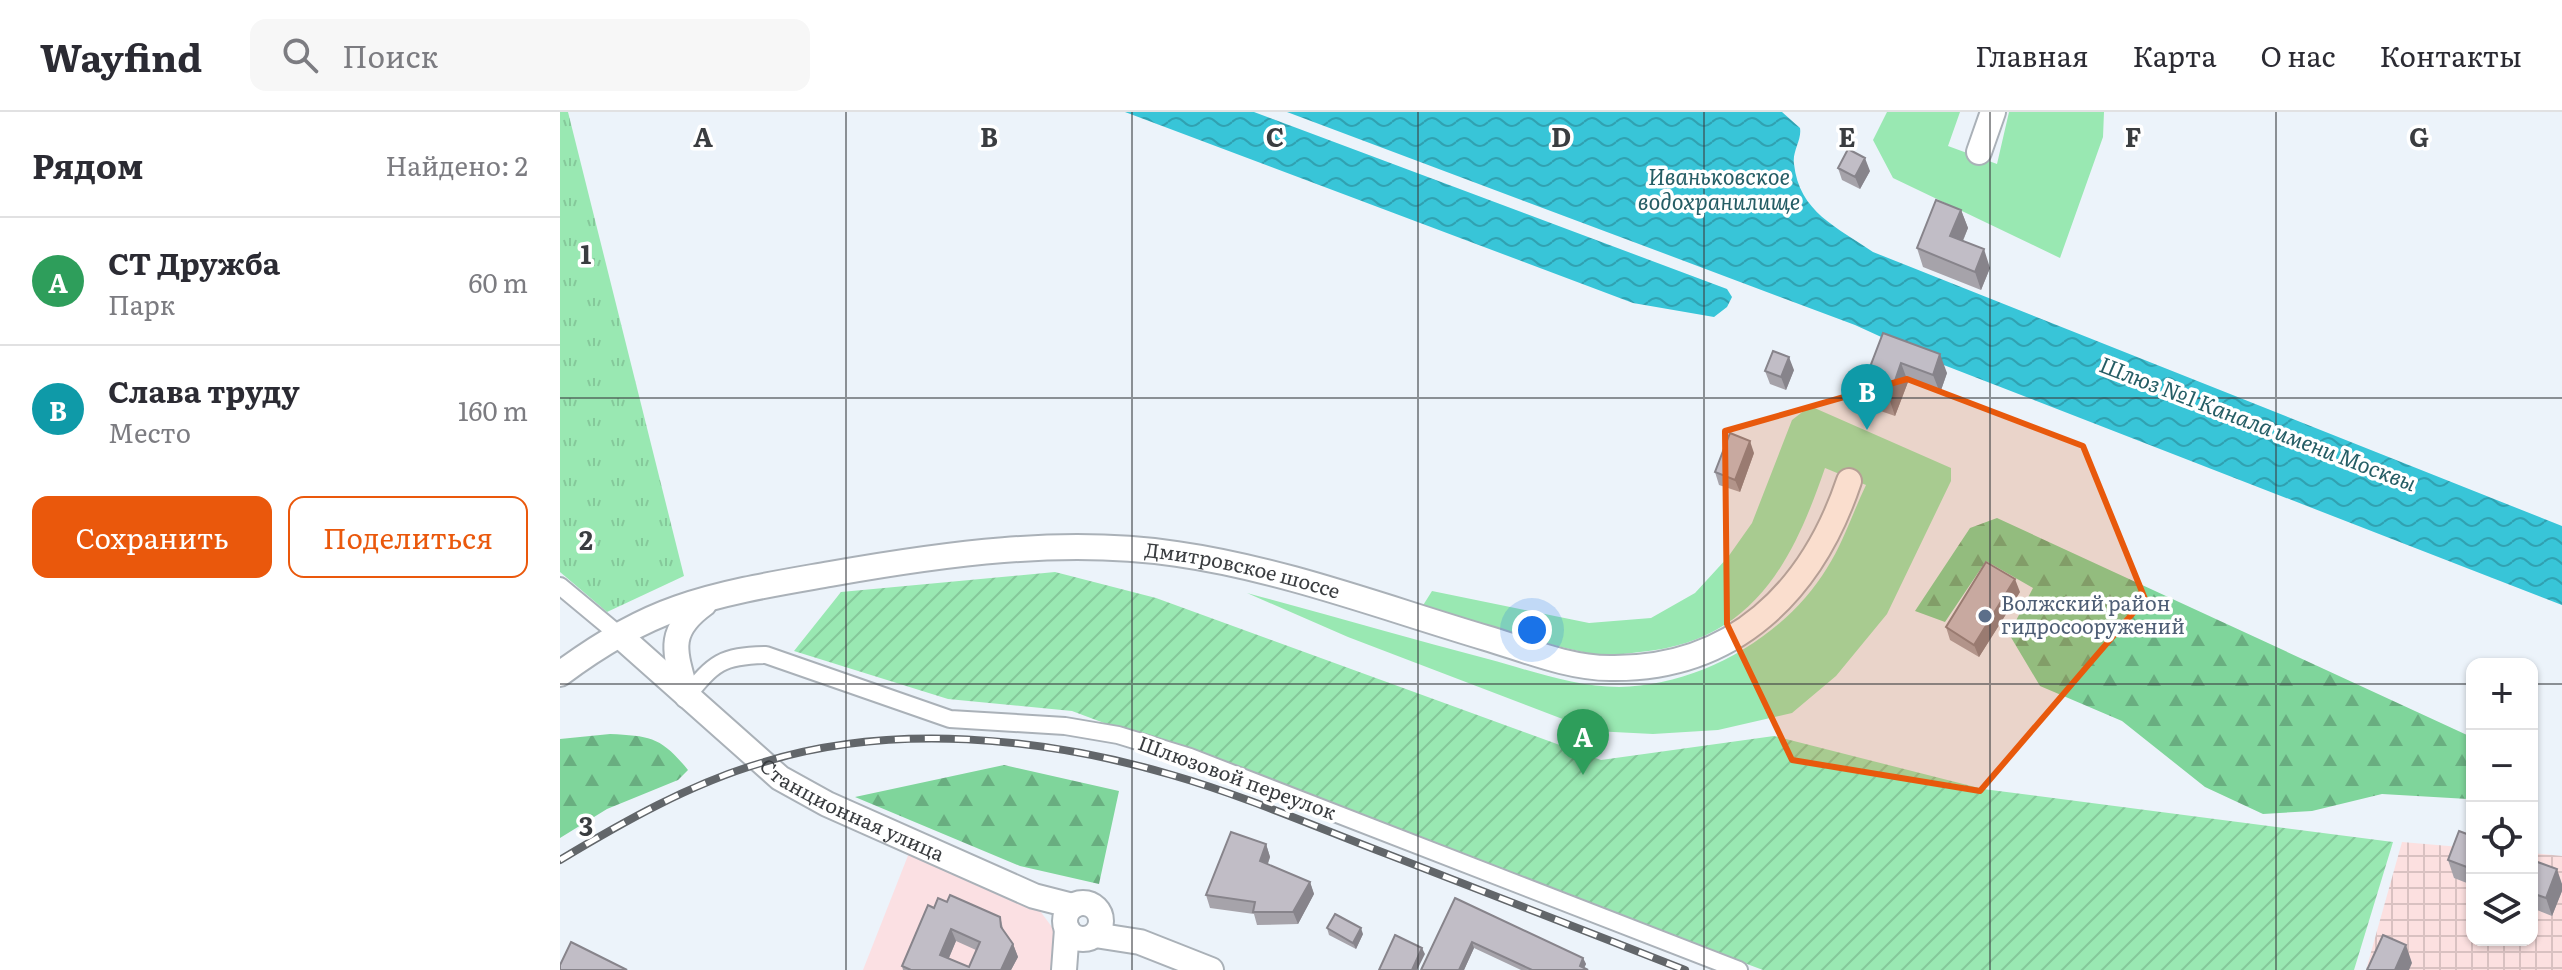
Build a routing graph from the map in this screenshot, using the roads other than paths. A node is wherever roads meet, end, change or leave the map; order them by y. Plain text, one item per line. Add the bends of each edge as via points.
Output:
1 (1993, 112) edge
2 (1979, 152) dead end
3 (1849, 481) dead end
4 (560, 586) edge
5 (715, 597) junction
6 (619, 635) junction
7 (560, 674) edge
8 (687, 696) junction
9 (1082, 925) junction
10 (1065, 970) edge
11 (1211, 970) edge
12 (1739, 970) edge

1 - 2 street
3 - 5 street, Дмитровское шоссе via 1834,526 1777,605 1699,653 1638,667 1572,663 1236,565 1123,549 1066,547 905,561
4 - 6 street
5 - 6 street, Дмитровское шоссе
5 - 8 street via 681,623 674,648
6 - 7 street, Дмитровское шоссе
6 - 8 street, Станционная улица
8 - 9 street, Станционная улица via 760,763 801,791 1034,896
8 - 12 street, Шлюзовой переулок via 713,665 744,655 766,655 950,719 1118,735 1190,757
9 - 10 street
9 - 11 street, Станционная улица

